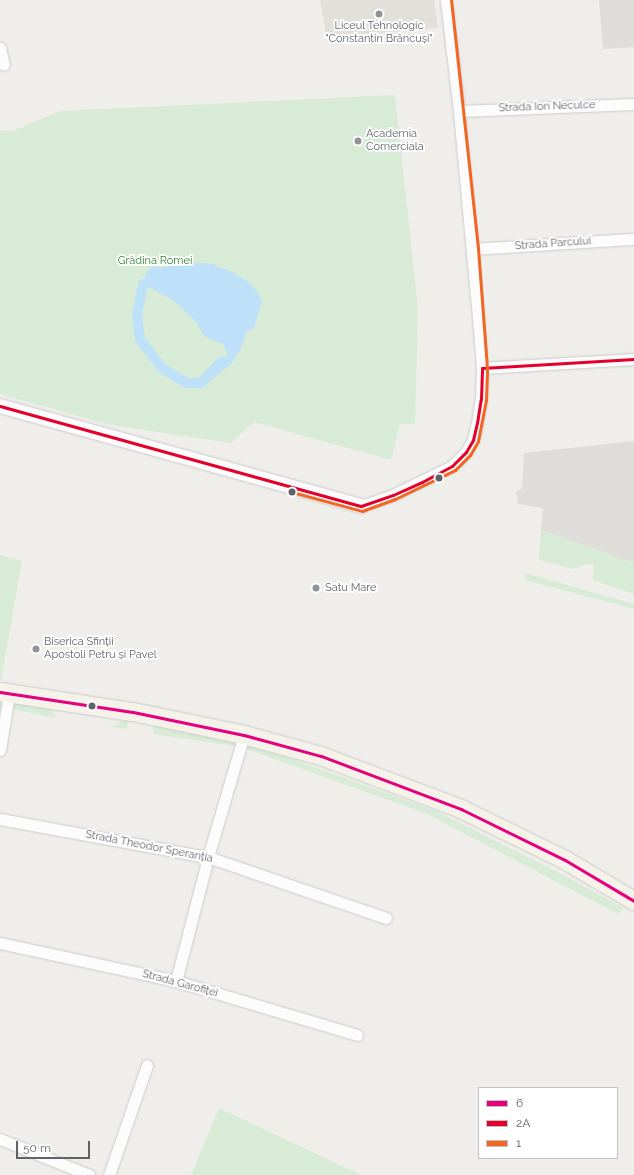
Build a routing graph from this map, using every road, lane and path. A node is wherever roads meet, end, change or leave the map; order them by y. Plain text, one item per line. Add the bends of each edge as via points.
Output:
1 (446, 0) edge
2 (0, 48) edge
3 (4, 66) dead end
4 (634, 104) edge
5 (459, 110) junction
6 (634, 239) edge
7 (473, 249) junction
8 (634, 359) edge
9 (482, 368) junction
10 (0, 406) edge
11 (361, 506) joint
12 (5, 693) edge
13 (244, 735) junction
14 (0, 750) edge
15 (0, 819) edge
16 (208, 857) junction
17 (634, 901) edge
18 (386, 918) dead end
19 (0, 943) edge
20 (176, 981) junction
21 (357, 1036) dead end
22 (147, 1065) dead end
23 (0, 1139) edge
24 (89, 1175) edge
25 (109, 1175) edge

1 - 5 street
2 - 3 street
4 - 5 street, Strada Ion Neculce
5 - 7 street
6 - 7 street, Strada Parcului
7 - 9 street
8 - 9 street
9 - 11 street via 477,423 473,440 466,452 452,466 422,482
10 - 11 street
12 - 13 main road via 133,712
12 - 14 street
13 - 16 street
13 - 17 main road via 322,756 461,808 566,860
15 - 16 street, Strada Theodor Speranția
16 - 18 street, Strada Theodor Speranția
16 - 20 street
19 - 20 street, Strada Garofiței
20 - 21 street, Strada Garofiței
22 - 25 street
23 - 24 street

